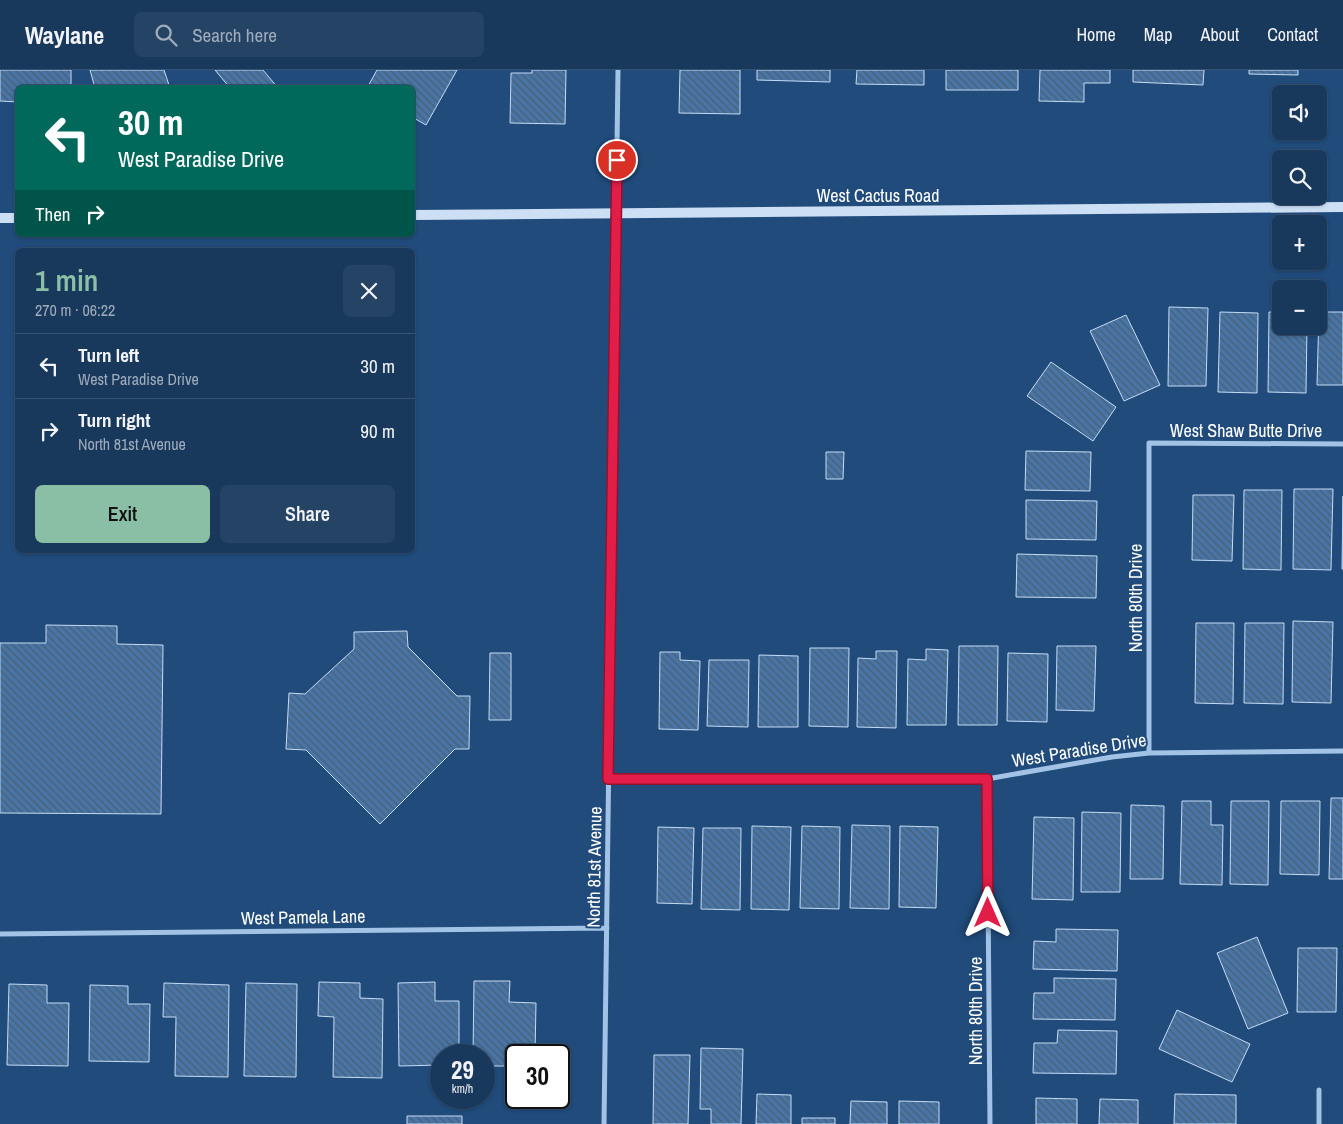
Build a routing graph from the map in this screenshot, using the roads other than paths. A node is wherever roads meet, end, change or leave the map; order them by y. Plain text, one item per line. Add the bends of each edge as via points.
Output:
1 (618, 70) edge
2 (1343, 207) edge
3 (616, 213) junction
4 (415, 215) edge
5 (0, 218) edge
6 (15, 218) edge
7 (1149, 443) joint
8 (1343, 444) edge
9 (1343, 751) edge
10 (1149, 753) junction
11 (608, 779) junction
12 (987, 779) junction
13 (607, 928) junction
14 (0, 934) edge
15 (1319, 1090) dead end
16 (604, 1124) edge
17 (990, 1124) edge
18 (1320, 1124) edge

1 - 3 street, North 81st Avenue
2 - 3 main road, West Cactus Road
3 - 4 main road, West Cactus Road
3 - 11 street, North 81st Avenue
5 - 6 main road
7 - 8 street, West Shaw Butte Drive
7 - 10 street, North 80th Drive
9 - 10 street, West Paradise Drive
10 - 12 street, West Paradise Drive via 1112,756
11 - 12 street, West Paradise Drive
11 - 13 street, North 81st Avenue
12 - 17 street, North 80th Drive
13 - 14 street, West Pamela Lane
13 - 16 street, North 81st Avenue
15 - 18 street

